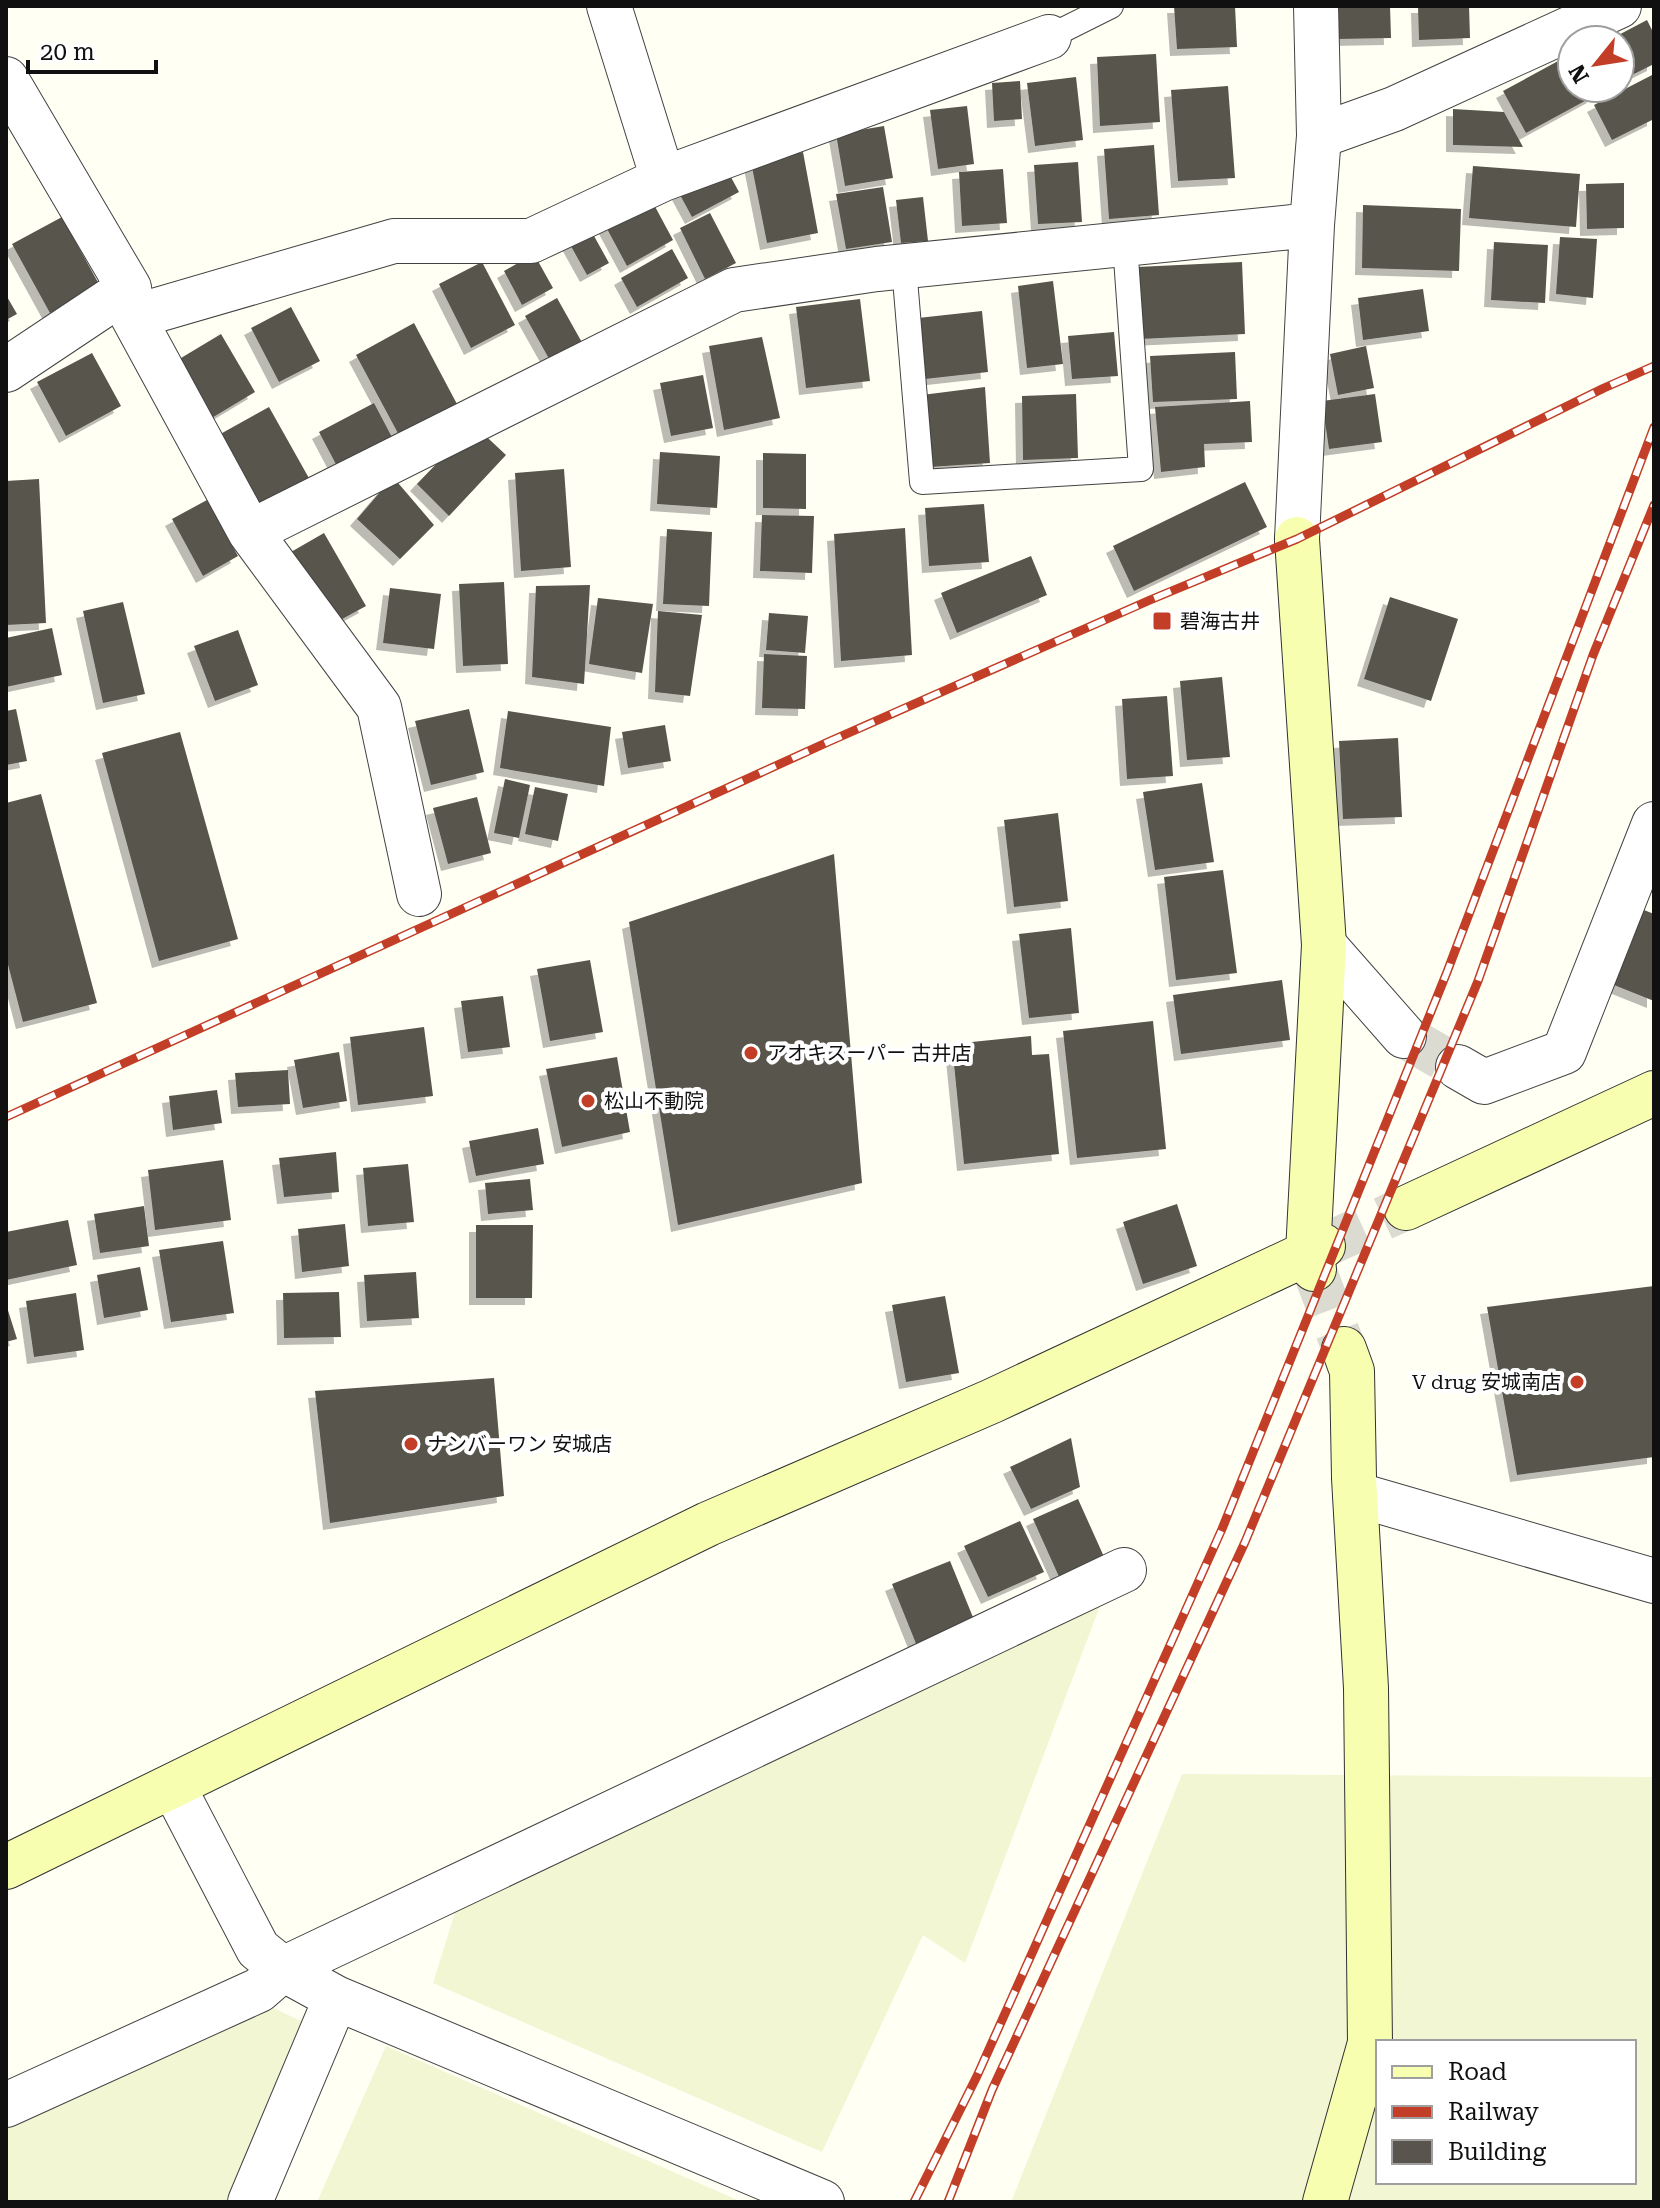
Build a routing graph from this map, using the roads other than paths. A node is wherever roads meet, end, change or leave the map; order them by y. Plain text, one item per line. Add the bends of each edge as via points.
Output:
1 (609, 6) edge
2 (1111, 6) edge
3 (1316, 6) edge
4 (1619, 6) edge
5 (1049, 37) joint
6 (6, 79) edge
7 (1319, 136) junction
8 (663, 179) junction
9 (1312, 225) junction
10 (1125, 244) junction
11 (904, 267) junction
12 (131, 302) junction
13 (6, 370) edge
14 (250, 532) junction
15 (1654, 824) edge
16 (419, 894) dead end
17 (1324, 945) junction
18 (1404, 1036) tunnel mouth
19 (1458, 1067) tunnel mouth
20 (1654, 1093) edge
21 (1406, 1208) tunnel mouth
22 (1344, 1349) tunnel mouth
23 (1355, 1494) junction
24 (1124, 1570) dead end
25 (1654, 1581) edge
26 (173, 1786) junction
27 (6, 1867) edge
28 (283, 1969) junction
29 (336, 1998) junction
30 (6, 2105) edge
31 (250, 2202) edge
32 (822, 2202) edge
33 (1325, 2202) edge

1 - 8 street
2 - 5 lane
3 - 7 street
4 - 7 street via 1394,109
5 - 8 street
6 - 12 street
7 - 9 street
8 - 12 street via 531,241 394,241
9 - 10 street
9 - 17 street via 1297,539
10 - 11 street
10 - 11 lane via 1141,469 922,482
11 - 14 street via 734,290
12 - 13 street
12 - 14 street
14 - 16 street via 379,707
15 - 19 street via 1564,1052 1484,1082
17 - 18 street
17 - 26 street via 1315,1256 708,1524
20 - 21 street
22 - 23 street via 1352,1371
23 - 25 street
23 - 33 street via 1366,1688 1370,2043
24 - 28 street
26 - 27 street
26 - 28 street via 258,1949
28 - 29 street
28 - 30 street via 259,1990
29 - 31 street
29 - 32 street

